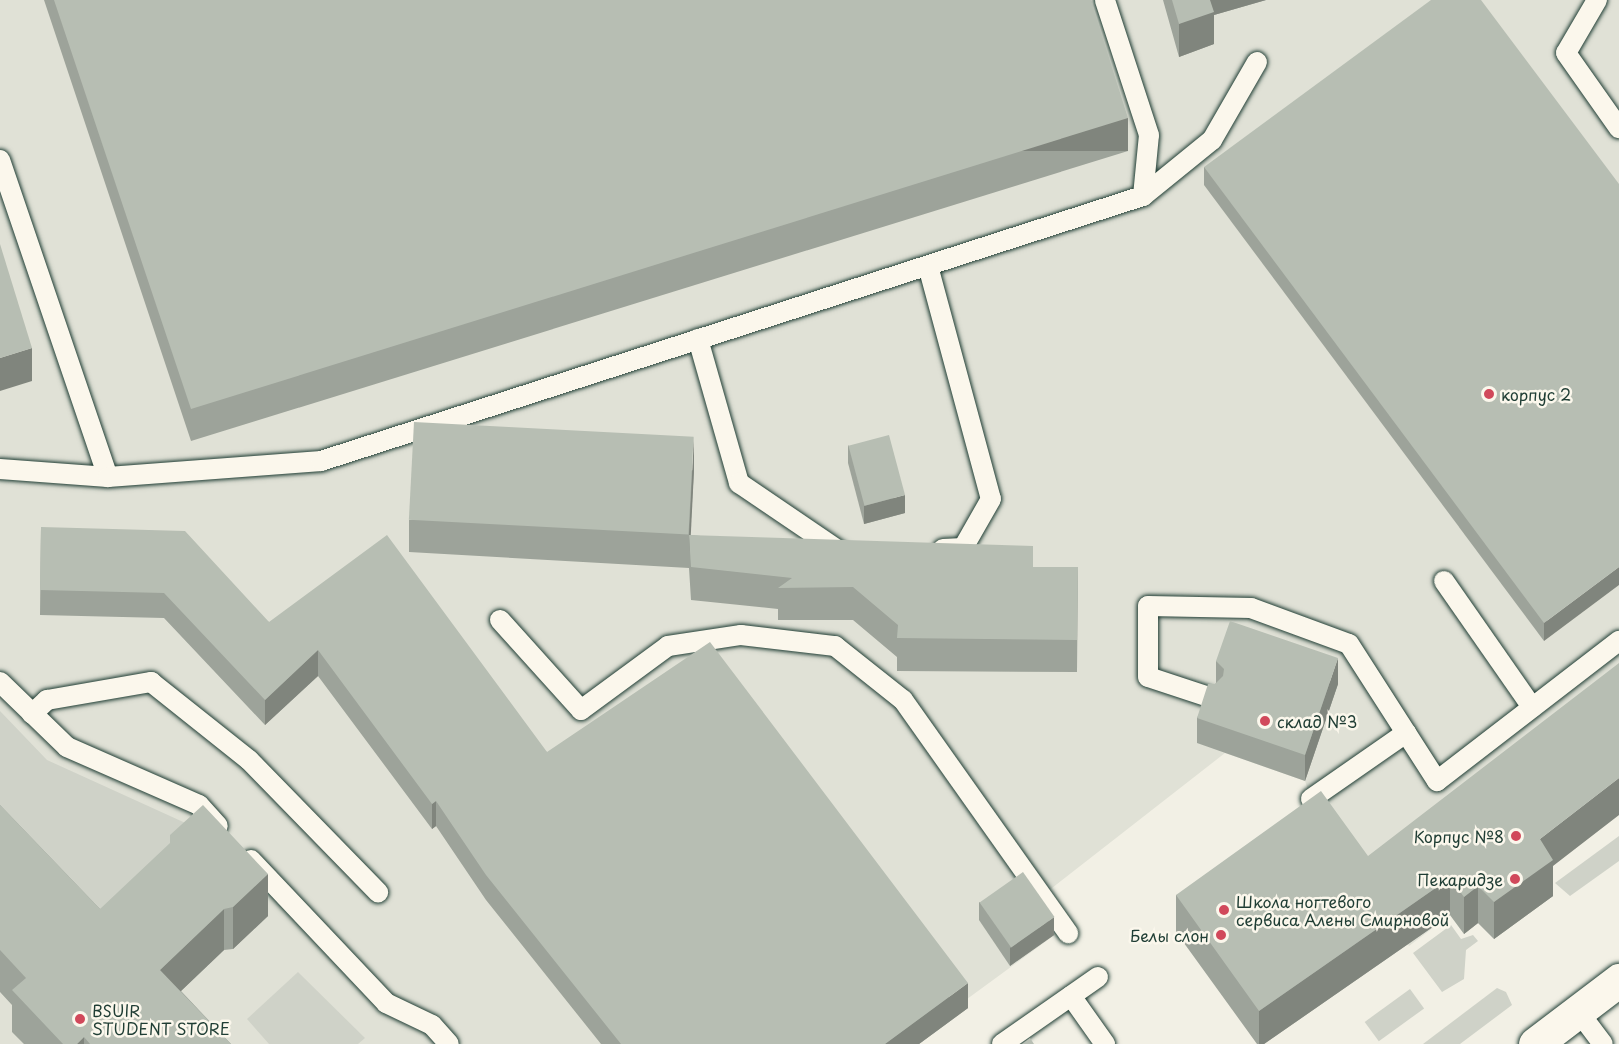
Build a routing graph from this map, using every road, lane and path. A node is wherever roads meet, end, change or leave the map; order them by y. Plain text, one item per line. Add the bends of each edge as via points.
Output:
1 (1105, 0) edge
2 (1597, 0) edge
3 (1257, 62) dead end
4 (1619, 128) edge
5 (0, 160) edge
6 (1143, 196) junction
7 (928, 266) junction
8 (698, 339) junction
9 (0, 469) edge
10 (108, 477) junction
11 (928, 550) edge
12 (868, 553) edge
13 (1444, 581) dead end
14 (500, 620) dead end
15 (1619, 640) edge
16 (0, 682) edge
17 (1212, 698) edge
18 (1532, 707) junction
19 (32, 714) junction
20 (1406, 733) junction
21 (1311, 799) edge
22 (378, 892) dead end
23 (1068, 933) dead end
24 (1098, 977) dead end
25 (1619, 980) edge
26 (1071, 996) junction
27 (1578, 1011) junction
28 (449, 1044) edge
29 (1002, 1044) edge
30 (1105, 1044) edge
31 (1535, 1044) edge
32 (1603, 1044) edge

1 - 6 lane via 1149,135
2 - 4 lane via 1566,53
3 - 6 lane via 1212,140
5 - 10 lane
6 - 7 lane
7 - 8 lane
7 - 11 lane via 991,499 963,548
8 - 10 lane via 321,461
8 - 12 lane via 739,483 845,555
9 - 10 lane
13 - 18 lane
14 - 23 lane via 581,710 668,646 741,635 835,646 903,700
15 - 18 lane
16 - 19 lane
17 - 20 lane via 1148,677 1148,606 1251,608 1349,644
18 - 20 lane via 1437,782
19 - 22 lane via 47,700 151,682 249,760
19 - 28 lane via 67,747 199,805 386,1003 432,1025
20 - 21 lane
24 - 26 lane
25 - 27 main road
26 - 29 lane
26 - 30 lane
27 - 31 main road
27 - 32 lane

